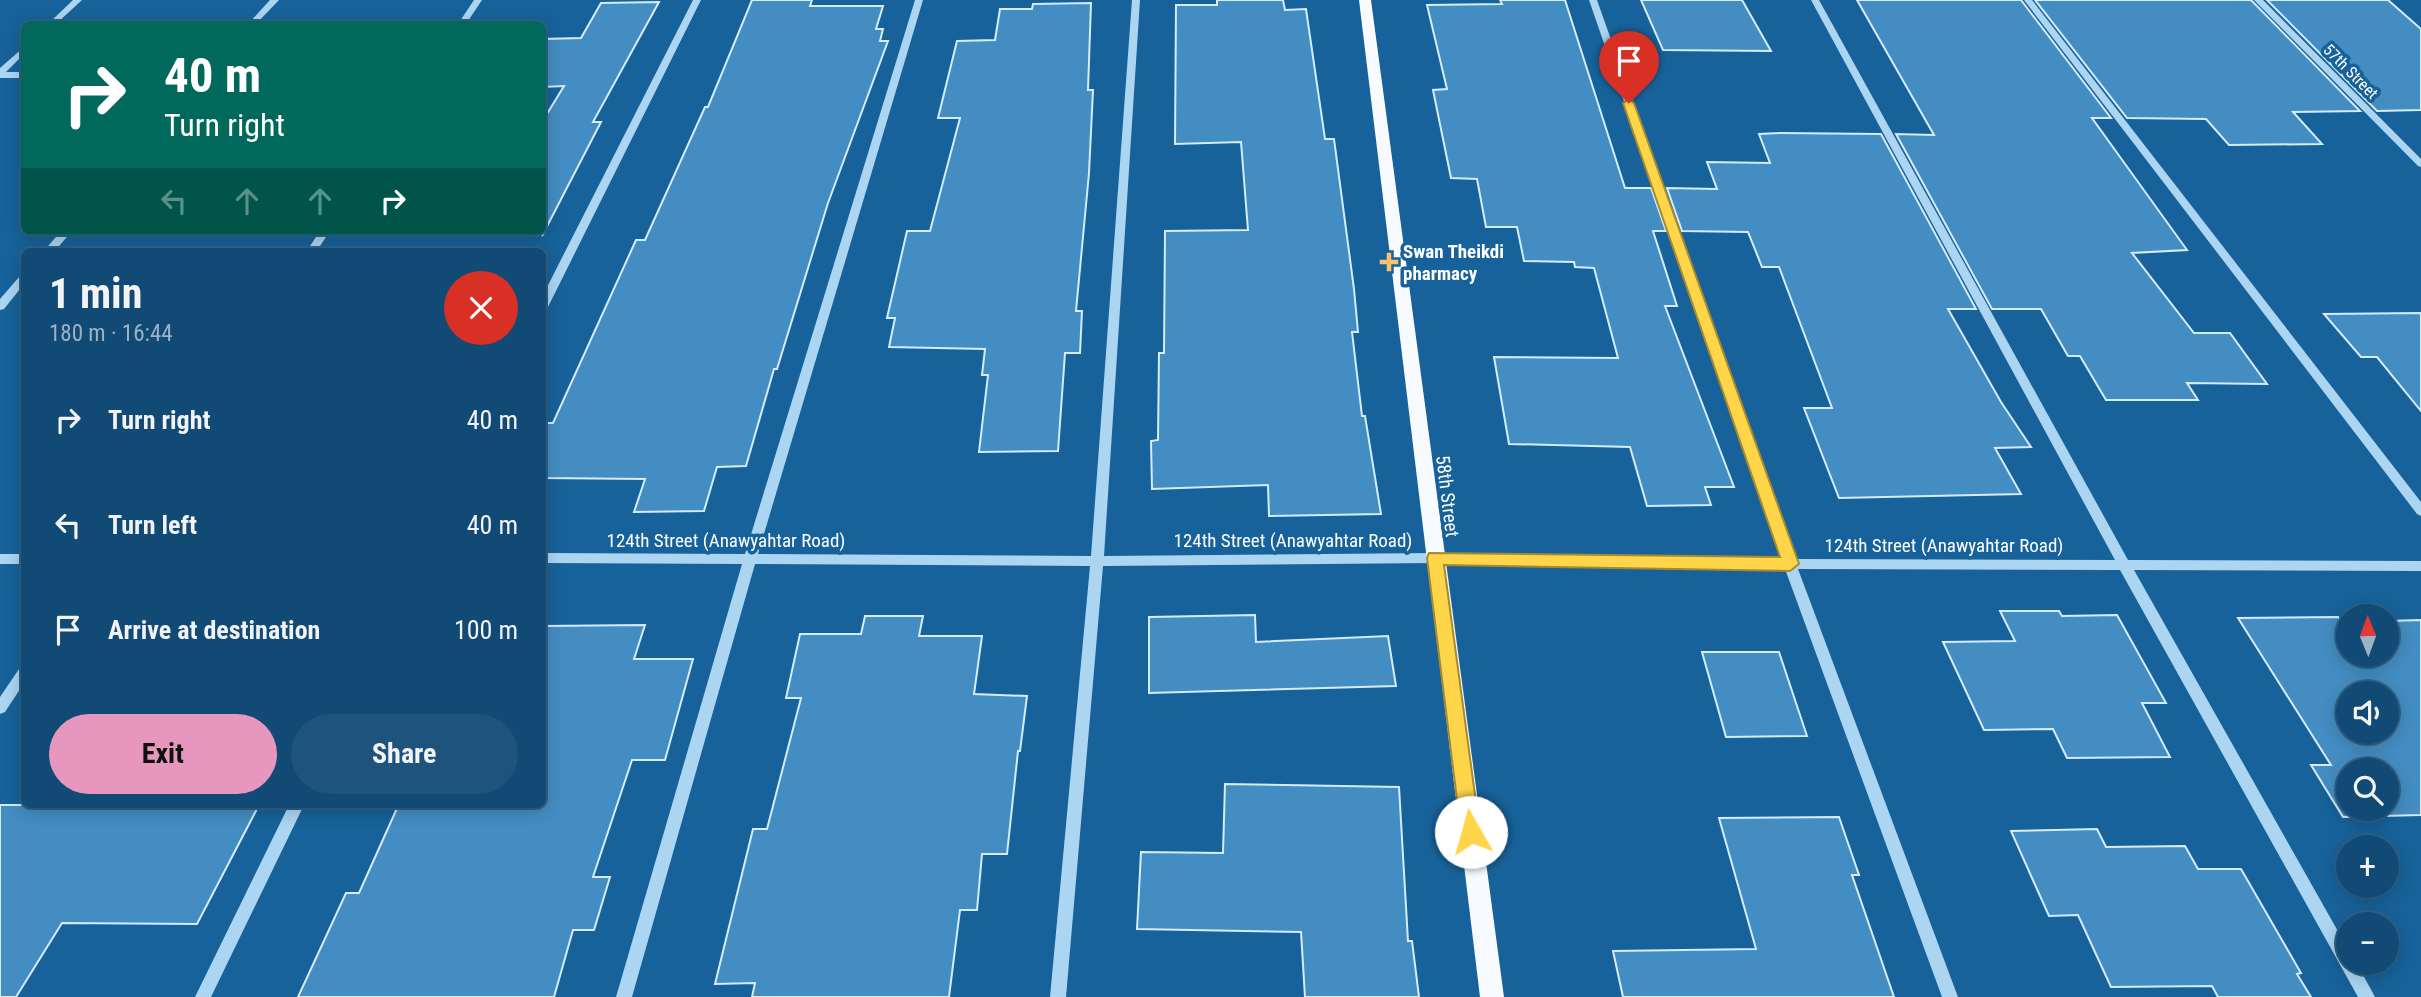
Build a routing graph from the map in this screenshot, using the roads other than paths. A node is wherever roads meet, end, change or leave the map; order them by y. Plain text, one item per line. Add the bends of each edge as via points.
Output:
1 (78, 0) edge
2 (275, 0) edge
3 (478, 0) edge
4 (697, 0) edge
5 (919, 0) edge
6 (1136, 0) edge
7 (1366, 0) edge
8 (1592, 0) edge
9 (1815, 0) edge
10 (2028, 0) edge
11 (2258, 0) edge
12 (55, 21) edge
13 (256, 21) edge
14 (464, 21) edge
15 (21, 53) edge
16 (0, 74) edge
17 (21, 75) edge
18 (2421, 164) edge
19 (63, 235) edge
20 (52, 248) edge
21 (21, 282) edge
22 (546, 301) edge
23 (0, 306) edge
24 (2421, 511) edge
25 (546, 558) edge
26 (1435, 558) junction
27 (0, 559) edge
28 (21, 559) edge
29 (750, 559) junction
30 (1097, 561) junction
31 (1790, 564) junction
32 (2124, 565) junction
33 (2421, 566) edge
34 (21, 677) edge
35 (0, 708) edge
36 (296, 808) edge
37 (203, 997) edge
38 (624, 997) edge
39 (1058, 997) edge
40 (1492, 997) edge
41 (1950, 997) edge
42 (2367, 997) edge

1 - 12 street
2 - 13 street
3 - 14 street
4 - 22 street
5 - 29 street
6 - 30 street
7 - 26 main road, 58th Street
8 - 31 street
9 - 32 street
10 - 24 street
11 - 18 street, 57th Street
15 - 16 street
16 - 17 street
19 - 20 street
21 - 23 street
25 - 29 street, 124th Street (Anawyahtar Road)
26 - 30 street, 124th Street (Anawyahtar Road)
26 - 31 street, 124th Street (Anawyahtar Road)
26 - 40 main road, 58th Street
27 - 28 street
29 - 30 street, 124th Street (Anawyahtar Road)
29 - 38 street
30 - 39 street
31 - 32 street, 124th Street (Anawyahtar Road)
31 - 41 street
32 - 33 street, 124th Street (Anawyahtar Road)
32 - 42 street
34 - 35 street
36 - 37 street

